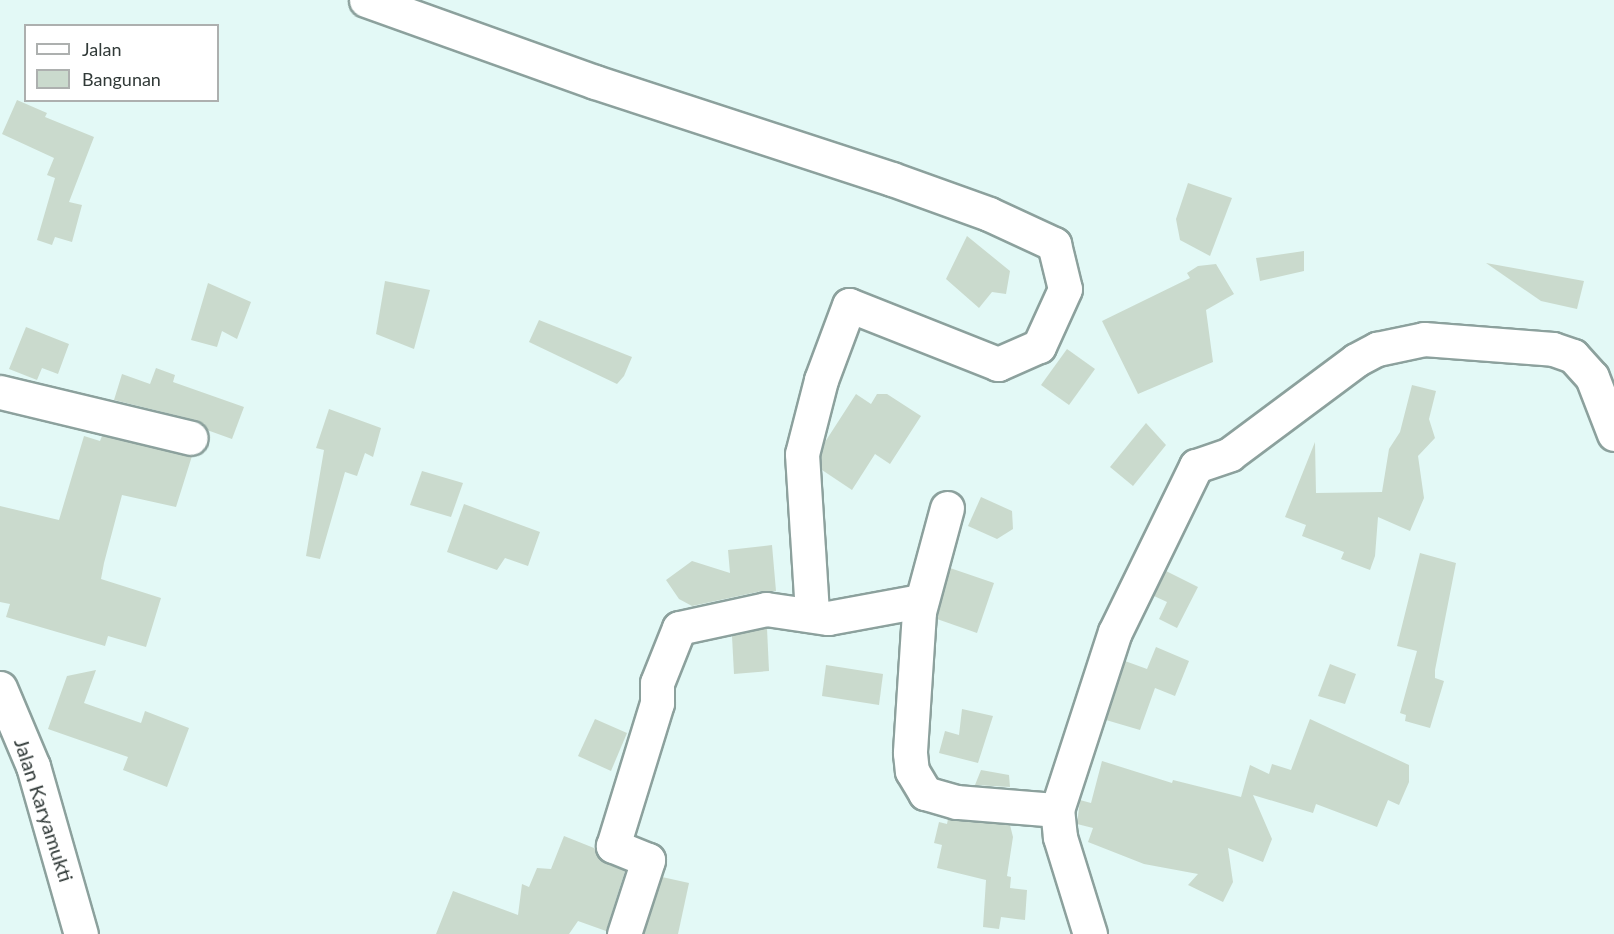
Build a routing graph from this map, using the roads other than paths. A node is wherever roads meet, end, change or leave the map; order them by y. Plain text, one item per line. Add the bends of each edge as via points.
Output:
1 (366, 0) edge
2 (0, 393) edge
3 (1614, 434) edge
4 (191, 438) dead end
5 (947, 508) dead end
6 (921, 601) junction
7 (812, 615) junction
8 (0, 688) edge
9 (1057, 810) junction
10 (81, 934) edge
11 (624, 934) edge
12 (1090, 934) edge

1 - 7 street via 617,90 892,179 989,214 1054,244 1065,289 1040,346 998,364 849,305 821,380 801,454
2 - 4 street
3 - 9 street via 1592,377 1573,356 1553,349 1424,339 1377,349 1356,360 1230,454 1196,466 1115,632
5 - 6 street
6 - 7 street via 828,618
6 - 9 street via 910,753 917,783 925,793 975,806
7 - 11 street via 766,609 679,628 657,683 657,703 613,846 648,860
8 - 10 street, Jalan Karyamukti via 33,765
9 - 12 street via 1060,837

